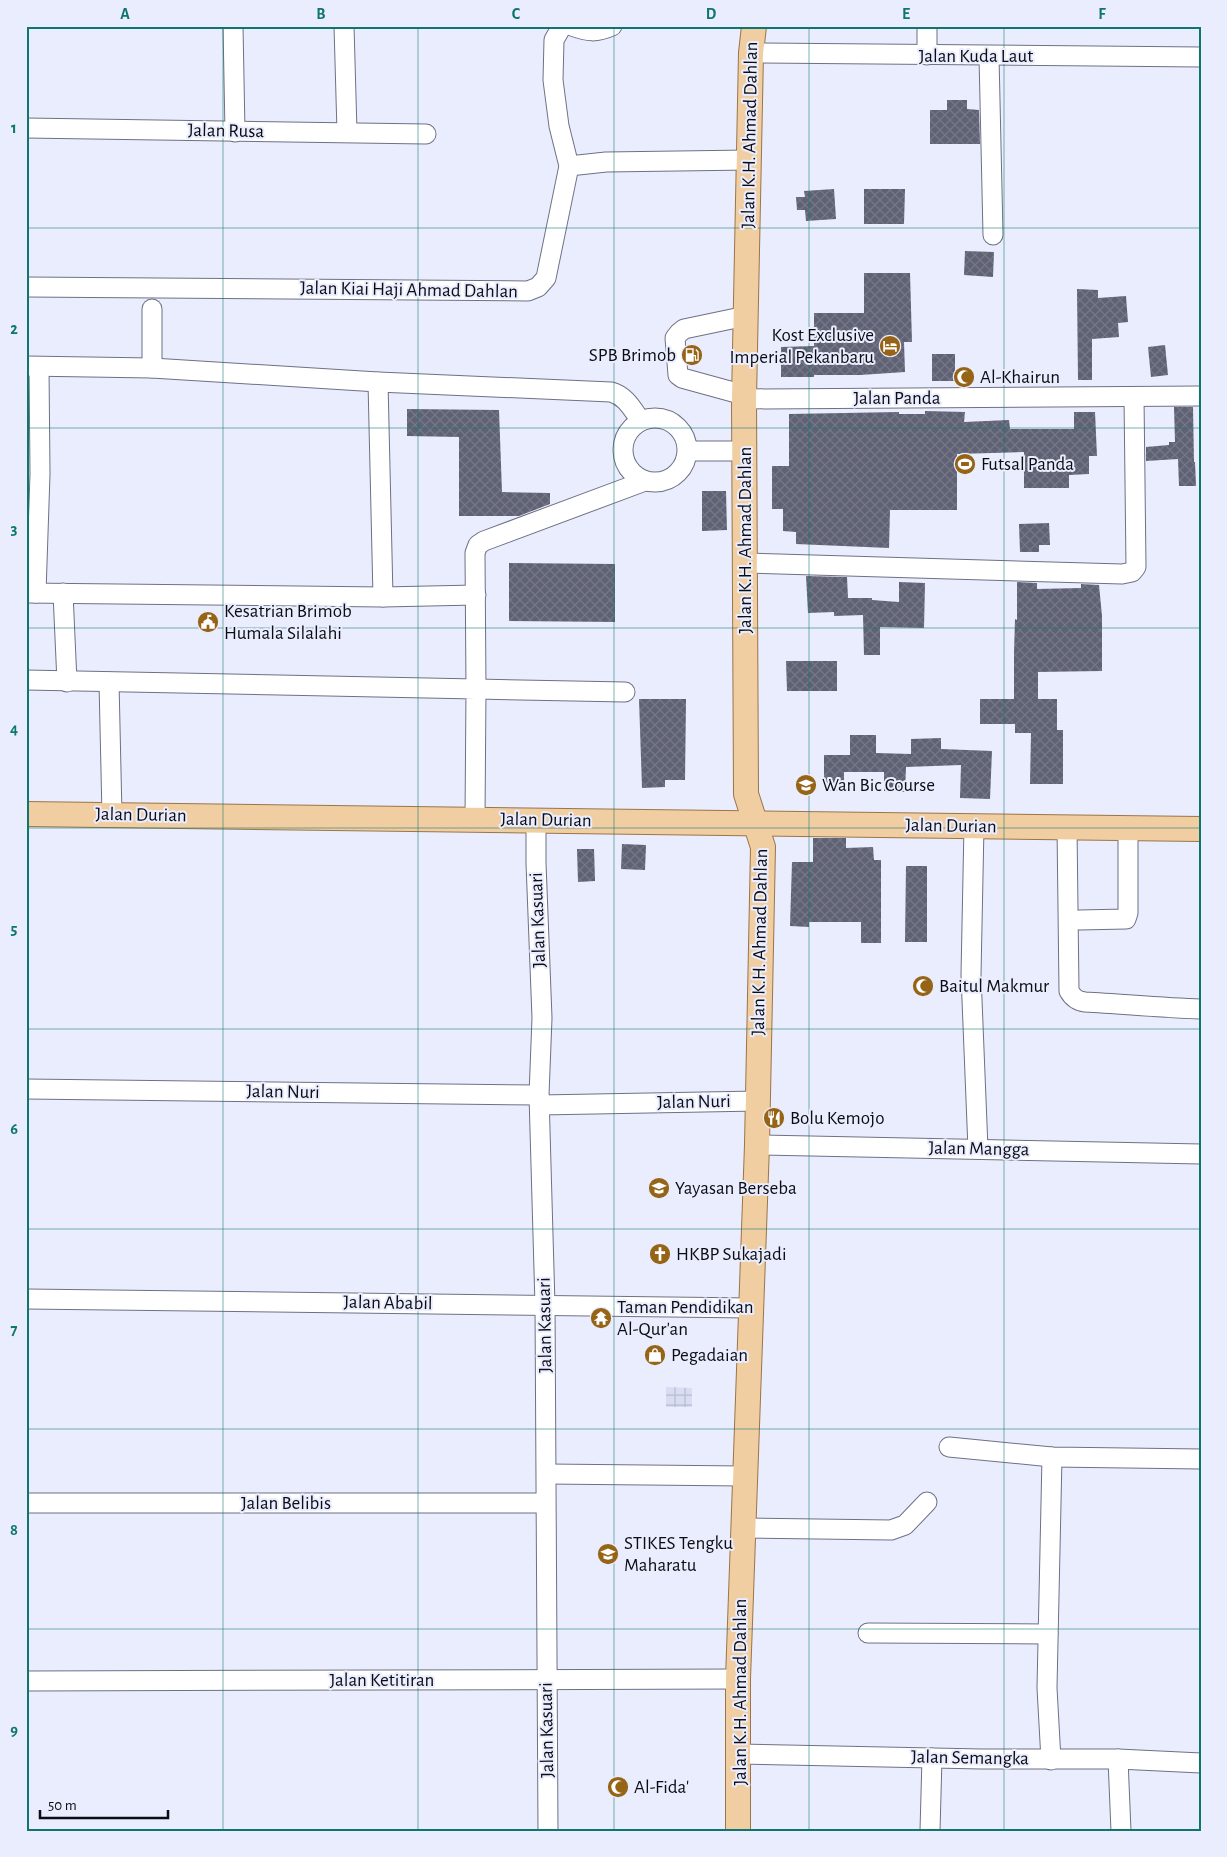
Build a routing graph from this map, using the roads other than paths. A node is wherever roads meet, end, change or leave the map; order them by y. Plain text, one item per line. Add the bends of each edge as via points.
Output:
1 (233, 26) edge
2 (344, 26) edge
3 (562, 26) edge
4 (572, 26) edge
5 (612, 26) edge
6 (754, 26) edge
7 (927, 26) edge
8 (752, 53) junction
9 (927, 55) junction
10 (988, 56) junction
11 (1201, 57) edge
12 (26, 128) edge
13 (235, 132) junction
14 (347, 132) junction
15 (426, 134) dead end
16 (749, 160) junction
17 (569, 166) junction
18 (992, 236) dead end
19 (26, 287) edge
20 (152, 309) dead end
21 (746, 316) junction
22 (33, 366) edge
23 (152, 368) junction
24 (378, 382) junction
25 (1134, 396) junction
26 (1201, 396) edge
27 (744, 397) junction
28 (641, 421) junction
29 (688, 451) junction
30 (745, 451) junction
31 (33, 474) edge
32 (646, 481) junction
33 (744, 563) junction
34 (31, 593) edge
35 (63, 593) junction
36 (476, 595) junction
37 (383, 597) junction
38 (26, 680) edge
39 (67, 682) junction
40 (109, 682) junction
41 (476, 689) junction
42 (624, 692) dead end
43 (26, 814) edge
44 (112, 815) junction
45 (475, 819) junction
46 (536, 820) junction
47 (754, 822) junction
48 (974, 826) junction
49 (1066, 827) junction
50 (1128, 828) junction
51 (1201, 829) edge
52 (1079, 920) dead end
53 (1201, 1008) edge
54 (26, 1089) edge
55 (539, 1100) junction
56 (758, 1101) junction
57 (757, 1145) junction
58 (978, 1149) junction
59 (1201, 1154) edge
60 (26, 1299) edge
61 (545, 1305) junction
62 (750, 1308) junction
63 (950, 1447) dead end
64 (1052, 1457) junction
65 (1201, 1459) edge
66 (547, 1474) junction
67 (744, 1476) junction
68 (927, 1502) dead end
69 (26, 1503) edge
70 (545, 1503) junction
71 (742, 1528) junction
72 (868, 1632) dead end
73 (1048, 1634) junction
74 (547, 1679) junction
75 (738, 1679) junction
76 (26, 1681) edge
77 (739, 1754) junction
78 (932, 1758) junction
79 (1118, 1759) junction
80 (1051, 1760) junction
81 (1201, 1763) edge
82 (548, 1831) edge
83 (738, 1831) edge
84 (930, 1831) edge
85 (1121, 1831) edge

1 - 13 street
2 - 14 street
3 - 17 street via 554,40 552,80
4 - 5 street via 600,31
6 - 8 main road, Jalan K.H. Ahmad Dahlan
7 - 9 street
8 - 9 street, Jalan Kuda Laut
8 - 16 main road, Jalan K.H. Ahmad Dahlan
9 - 10 street, Jalan Kuda Laut
10 - 11 street, Jalan Kuda Laut
10 - 18 street
12 - 13 street, Jalan Rusa
13 - 14 street, Jalan Rusa
14 - 15 street, Jalan Rusa
16 - 17 street via 606,162
16 - 21 main road, Jalan K.H. Ahmad Dahlan
17 - 19 street, Jalan Kiai Haji Ahmad Dahlan via 546,278 538,287 528,291
20 - 23 street
21 - 27 main road, Jalan K.H. Ahmad Dahlan
21 - 27 street, Jalan Panda via 684,329 675,338 678,375
22 - 23 street
22 - 31 street
23 - 24 street
24 - 28 street via 611,392 626,400
24 - 37 street
25 - 26 street, Jalan Panda
25 - 27 street, Jalan Panda
25 - 33 street via 1136,566 1132,572
27 - 30 main road, Jalan K.H. Ahmad Dahlan
28 - 29 street via 651,418 672,423 681,431
28 - 32 street via 630,430 622,449 628,469
29 - 30 street
29 - 32 street via 684,465 674,476 660,482
30 - 33 main road, Jalan K.H. Ahmad Dahlan
31 - 34 street
32 - 36 street via 478,545 475,553
33 - 47 main road, Jalan K.H. Ahmad Dahlan via 746,794
34 - 35 street
35 - 37 street
35 - 39 street
36 - 37 street
36 - 41 street
38 - 39 street
39 - 40 street
40 - 41 street
40 - 44 street
41 - 42 street
41 - 45 street
43 - 44 main road, Jalan Durian
44 - 45 main road, Jalan Durian
45 - 46 main road, Jalan Durian
46 - 47 main road, Jalan Durian
46 - 55 street, Jalan Kasuari via 542,1018
47 - 48 main road, Jalan Durian
47 - 56 main road, Jalan K.H. Ahmad Dahlan via 763,847
48 - 49 main road, Jalan Durian
48 - 58 street via 971,975
49 - 50 main road, Jalan Durian
49 - 53 street via 1069,991 1072,996 1085,1002
50 - 51 main road, Jalan Durian
50 - 52 street via 1126,919
54 - 55 street, Jalan Nuri
55 - 56 street, Jalan Nuri
55 - 61 street, Jalan Kasuari
56 - 57 main road, Jalan K.H. Ahmad Dahlan
57 - 58 street, Jalan Mangga
57 - 62 main road, Jalan K.H. Ahmad Dahlan
58 - 59 street, Jalan Mangga
60 - 61 street, Jalan Ababil
61 - 62 street, Jalan Ababil
61 - 66 street, Jalan Kasuari
62 - 67 main road, Jalan K.H. Ahmad Dahlan
63 - 64 street
64 - 65 street
64 - 73 street
66 - 67 street
66 - 70 street, Jalan Kasuari
67 - 71 main road, Jalan K.H. Ahmad Dahlan
68 - 71 street via 905,1525 891,1530
69 - 70 street, Jalan Belibis
70 - 74 street, Jalan Kasuari
71 - 75 main road, Jalan K.H. Ahmad Dahlan
72 - 73 street
73 - 80 street
74 - 75 street, Jalan Ketitiran
74 - 76 street, Jalan Ketitiran
74 - 82 street, Jalan Kasuari
75 - 77 main road, Jalan K.H. Ahmad Dahlan
77 - 78 street, Jalan Semangka
77 - 83 main road, Jalan K.H. Ahmad Dahlan
78 - 80 street, Jalan Semangka
78 - 84 street
79 - 80 street, Jalan Semangka
79 - 81 street, Jalan Semangka
79 - 85 street

